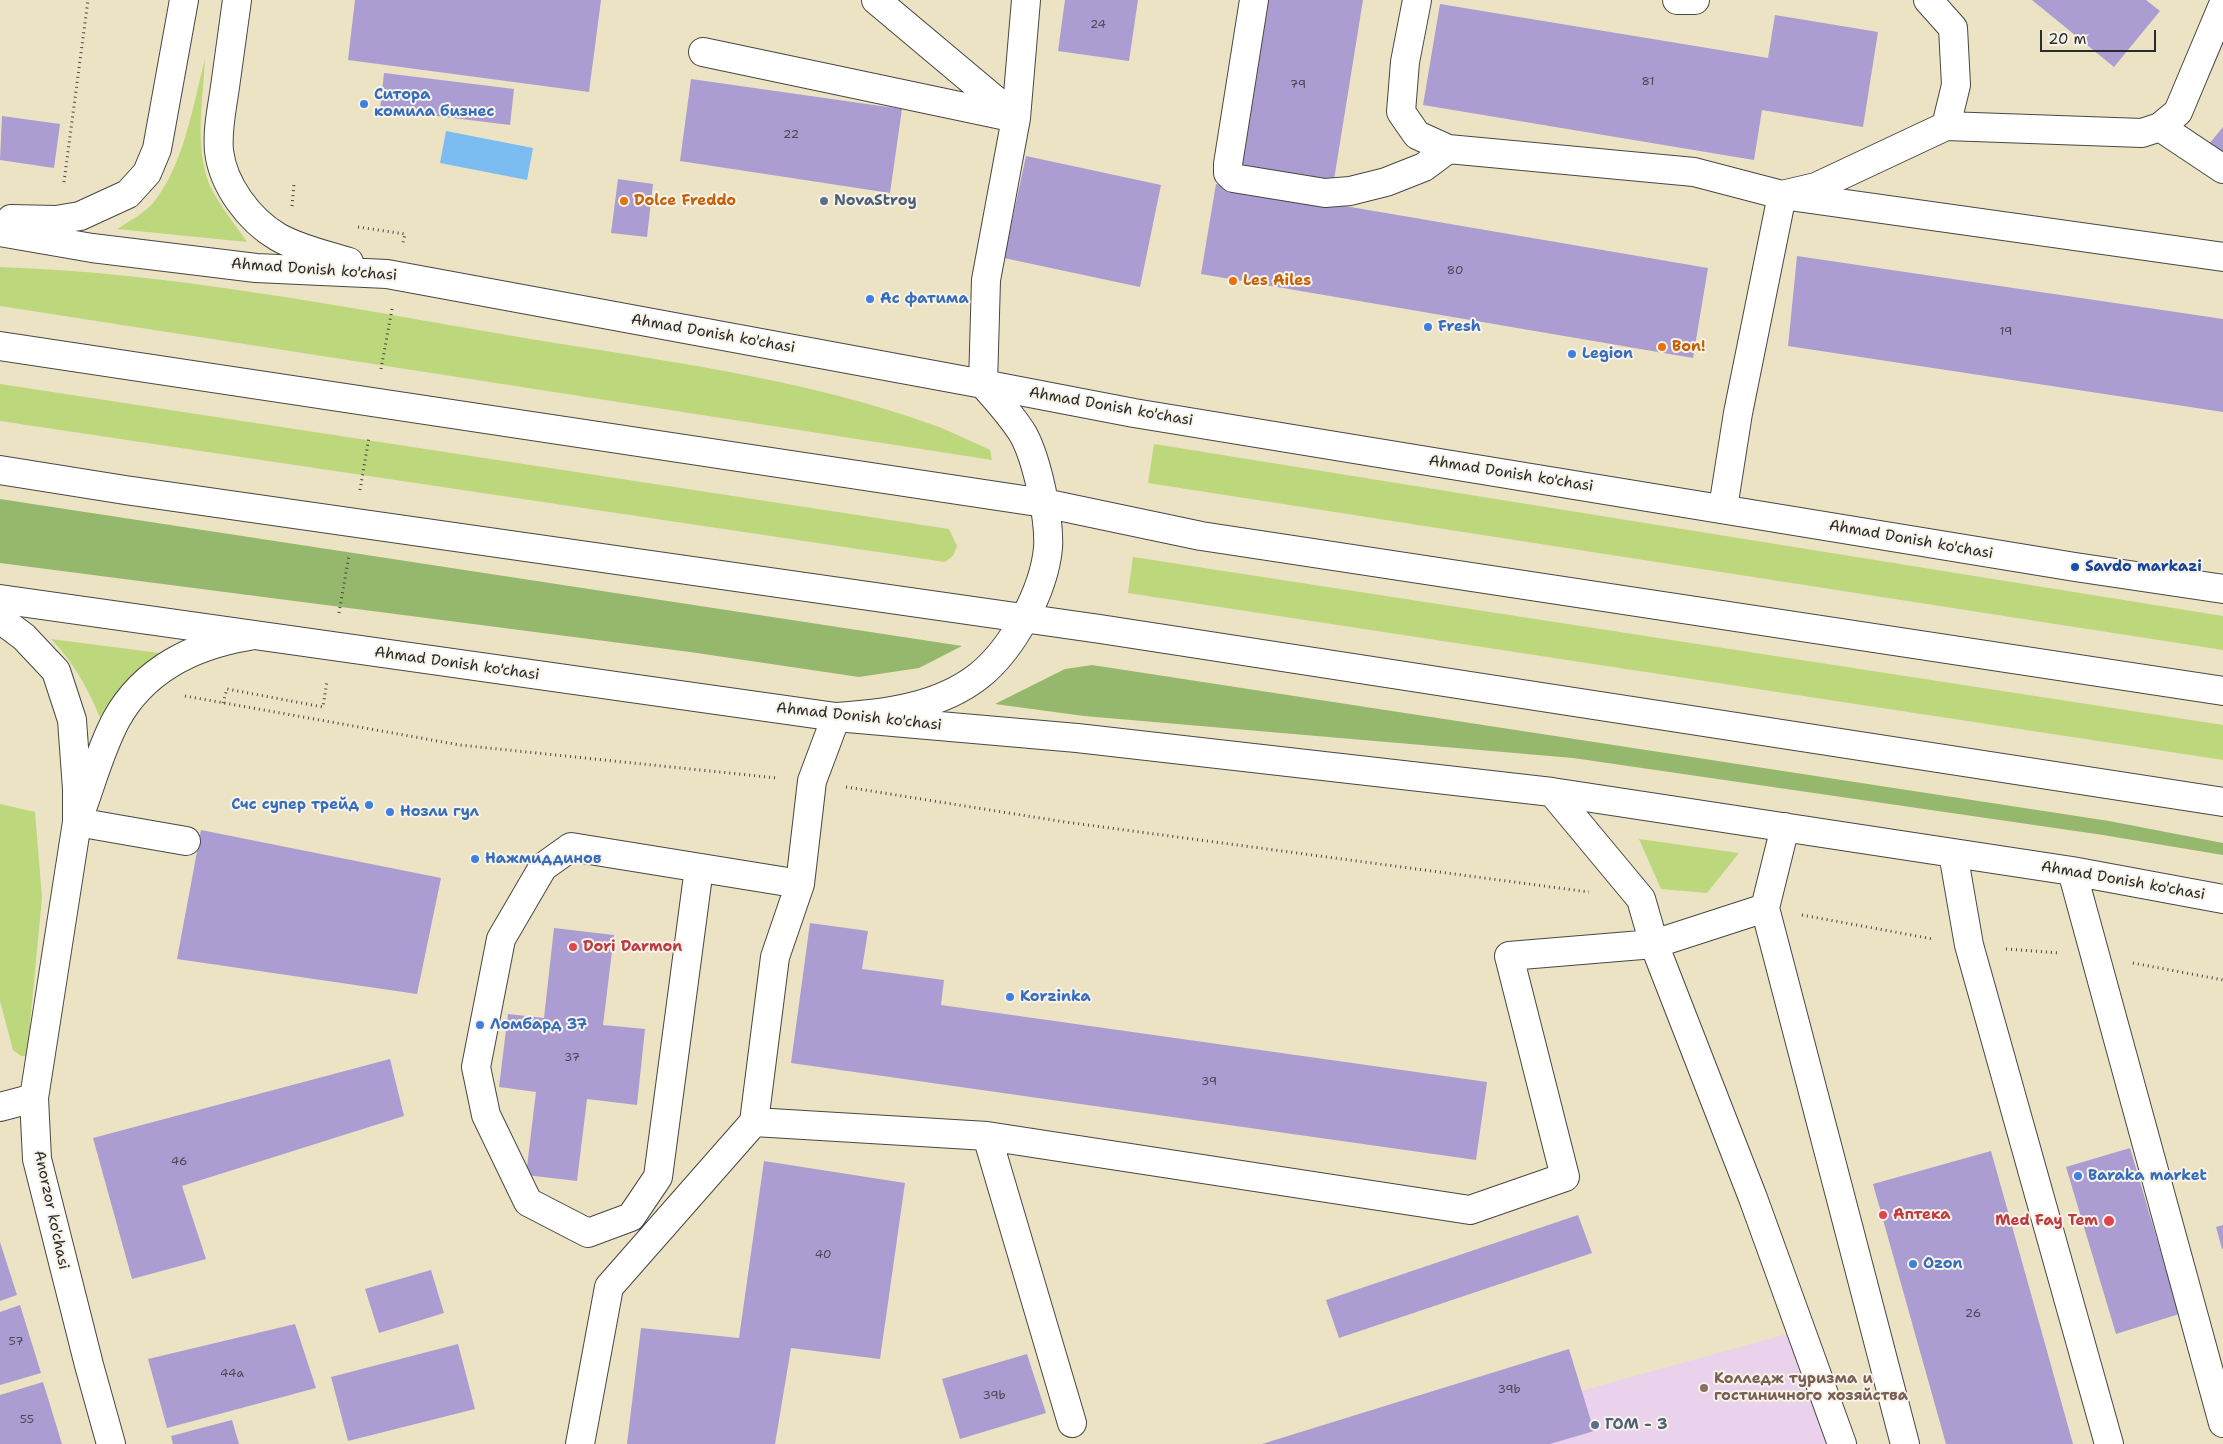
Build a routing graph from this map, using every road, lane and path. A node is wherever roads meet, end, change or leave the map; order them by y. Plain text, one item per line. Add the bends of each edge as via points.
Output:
1 (88, 0) edge
2 (184, 0) edge
3 (237, 0) edge
4 (876, 0) edge
5 (1026, 0) edge
6 (1254, 0) edge
7 (1417, 0) edge
8 (1677, 0) edge
9 (1695, 0) edge
10 (1928, 0) edge
11 (2223, 5) edge
12 (703, 52) dead end
13 (1016, 118) junction
14 (1946, 126) junction
15 (2160, 127) junction
16 (1448, 149) junction
17 (2223, 169) edge
18 (64, 182) dead end
19 (294, 184) dead end
20 (1782, 195) junction
21 (291, 208) dead end
22 (0, 219) edge
23 (0, 232) edge
24 (405, 234) dead end
25 (403, 244) dead end
26 (2223, 257) edge
27 (387, 274) junction
28 (393, 303) dead end
29 (0, 346) edge
30 (381, 372) dead end
31 (983, 384) junction
32 (370, 431) dead end
33 (0, 470) edge
34 (358, 500) dead end
35 (1044, 503) junction
36 (1723, 508) junction
37 (350, 549) dead end
38 (2223, 589) edge
39 (0, 599) edge
40 (338, 618) dead end
41 (1024, 618) junction
42 (0, 619) edge
43 (254, 635) junction
44 (328, 677) dead end
45 (2223, 691) edge
46 (179, 695) dead end
47 (223, 703) junction
48 (836, 717) junction
49 (812, 781) junction
50 (1552, 792) junction
51 (2223, 802) edge
52 (76, 822) junction
53 (1785, 827) junction
54 (186, 841) dead end
55 (1953, 853) junction
56 (699, 868) junction
57 (2072, 871) junction
58 (800, 884) junction
59 (1641, 899) junction
60 (2223, 899) edge
61 (1765, 908) junction
62 (1654, 944) junction
63 (1969, 946) junction
64 (2097, 956) junction
65 (2223, 980) edge
66 (34, 1098) junction
67 (0, 1107) edge
68 (754, 1122) junction
69 (987, 1136) junction
70 (1072, 1423) dead end
71 (2223, 1423) edge
72 (111, 1444) edge
73 (580, 1444) edge
74 (1842, 1444) edge
75 (1905, 1444) edge
76 (2109, 1444) edge

1 - 18 path
2 - 22 main road via 157,149 147,173 128,194 80,216 56,220
3 - 27 main road via 220,121 219,152 227,180 259,224 278,237
4 - 13 main road
5 - 13 main road
6 - 16 main road via 1228,164 1228,173 1233,178 1325,193 1350,191 1386,182 1424,167
7 - 16 main road via 1405,62 1400,112 1417,134
8 - 9 main road
10 - 14 main road via 1953,28 1956,85
11 - 15 main road via 2178,112
12 - 13 main road
13 - 31 main road via 986,280
14 - 15 main road via 2142,133
14 - 20 main road via 1816,187
15 - 17 main road
16 - 20 main road via 1694,172
19 - 21 path
20 - 26 main road
20 - 36 main road via 1738,413
23 - 27 main road, Ahmad Donish ko'chasi via 92,248 256,268
24 - 25 path
27 - 31 main road, Ahmad Donish ko'chasi
28 - 30 path
29 - 35 main road
31 - 35 main road via 1023,434 1037,469
31 - 36 main road, Ahmad Donish ko'chasi via 1134,413
32 - 34 path
33 - 41 main road
35 - 41 main road via 1048,547 1039,586
35 - 45 main road via 1201,536
36 - 38 main road, Ahmad Donish ko'chasi
37 - 40 path
39 - 43 main road, Ahmad Donish ko'chasi
41 - 48 main road via 1006,647 980,675 955,690 903,709
41 - 51 main road
42 - 52 main road, Anorzor ko'chasi via 24,637 56,671 72,720
43 - 48 main road, Ahmad Donish ko'chasi
43 - 52 main road, Anorzor ko'chasi via 221,640 192,651 162,668 140,686 117,719
44 - 47 path via 323,707 227,689
46 - 47 path
47 - 49 path via 460,745
48 - 49 main road
48 - 50 main road, Ahmad Donish ko'chasi via 1077,738
49 - 58 main road
49 - 59 path via 1065,822
50 - 53 main road, Ahmad Donish ko'chasi
50 - 59 main road
52 - 54 main road
52 - 66 main road, Anorzor ko'chasi
53 - 55 main road, Ahmad Donish ko'chasi
53 - 61 main road
55 - 57 main road, Ahmad Donish ko'chasi
55 - 63 main road
56 - 56 main road via 571,847 544,866 501,939 476,1067 486,1115 528,1202 588,1233 631,1217 658,1178
56 - 58 main road
57 - 60 main road, Ahmad Donish ko'chasi
57 - 64 main road
58 - 68 main road via 775,957
59 - 62 main road
61 - 62 main road
61 - 63 path
61 - 75 main road
62 - 69 main road via 1510,956 1565,1177 1470,1210
62 - 74 main road via 1753,1198
63 - 64 path
63 - 76 main road
64 - 65 path
64 - 71 main road
66 - 67 main road
66 - 72 main road, Anorzor ko'chasi via 37,1159
68 - 69 main road
68 - 73 main road via 609,1287
69 - 70 main road

